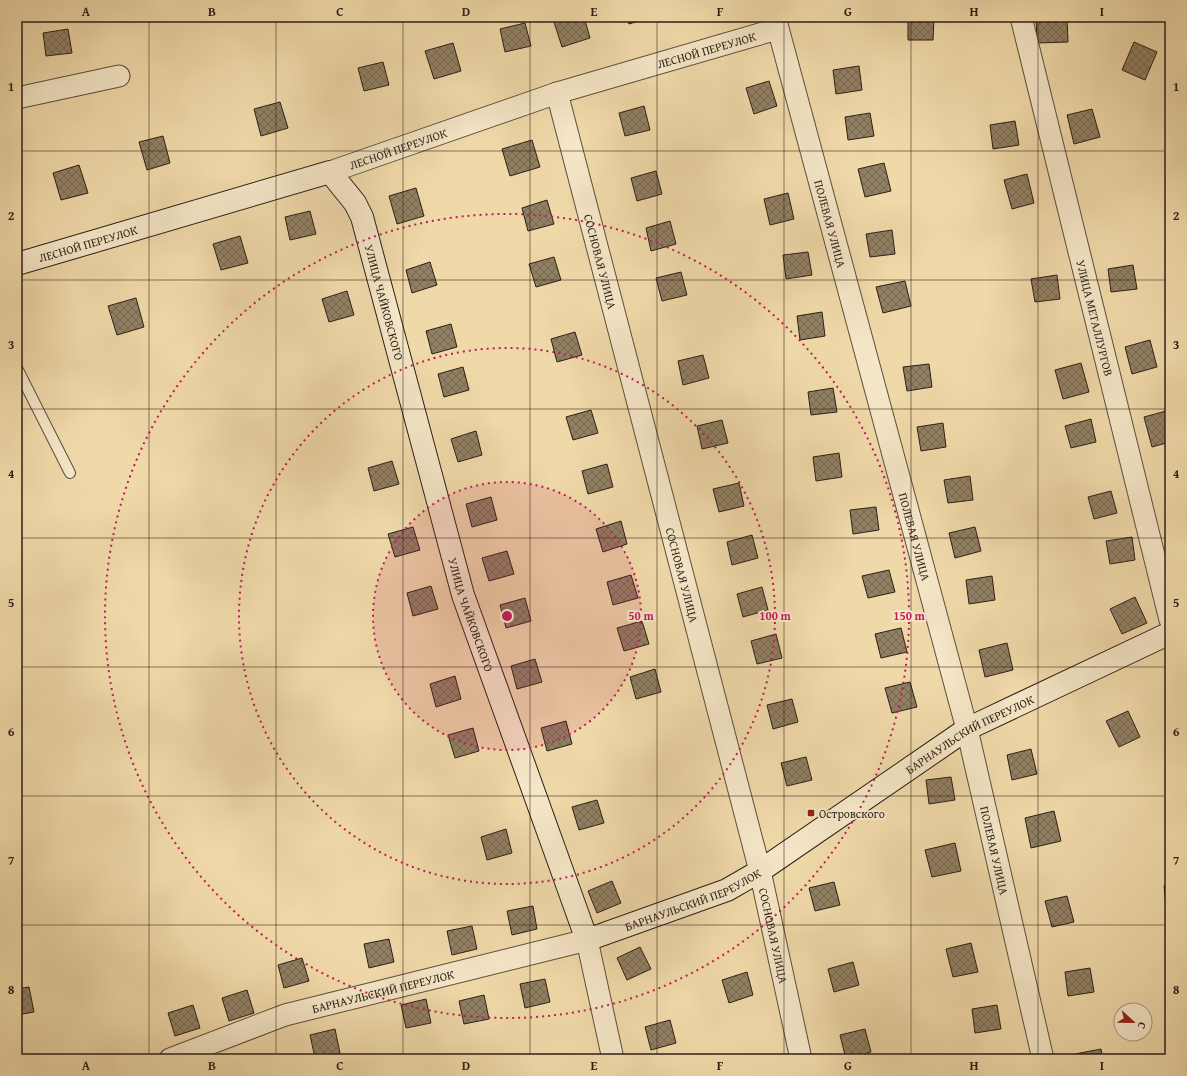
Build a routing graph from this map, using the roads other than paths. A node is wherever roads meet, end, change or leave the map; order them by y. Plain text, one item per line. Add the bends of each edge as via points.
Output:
1 (1020, 17) edge
2 (776, 23) edge
3 (119, 76) dead end
4 (557, 93) junction
5 (17, 98) edge
6 (330, 172) junction
7 (17, 264) edge
8 (17, 368) edge
9 (70, 473) dead end
10 (1170, 620) edge
11 (1170, 633) edge
12 (967, 729) junction
13 (760, 871) junction
14 (587, 940) junction
15 (170, 1059) edge
16 (613, 1059) edge
17 (801, 1059) edge
18 (1042, 1059) edge

1 - 10 street, УЛИЦА МЕТАЛЛУРГОВ
2 - 4 street, ЛЕСНОЙ ПЕРЕУЛОК
2 - 12 street, ПОЛЕВАЯ УЛИЦА
3 - 5 street
4 - 6 street, ЛЕСНОЙ ПЕРЕУЛОК
4 - 13 street, СОСНОВАЯ УЛИЦА
6 - 7 street, ЛЕСНОЙ ПЕРЕУЛОК
6 - 14 street, УЛИЦА ЧАЙКОВСКОГО via 355,203 362,217 463,595
8 - 9 lane
11 - 12 street, БАРНАУЛЬСКИЙ ПЕРЕУЛОК
12 - 13 street, БАРНАУЛЬСКИЙ ПЕРЕУЛОК
12 - 18 street, ПОЛЕВАЯ УЛИЦА
13 - 14 street, БАРНАУЛЬСКИЙ ПЕРЕУЛОК via 728,890
13 - 17 street, СОСНОВАЯ УЛИЦА
14 - 15 street, БАРНАУЛЬСКИЙ ПЕРЕУЛОК via 285,1015
14 - 16 street, УЛИЦА ЧАЙКОВСКОГО

